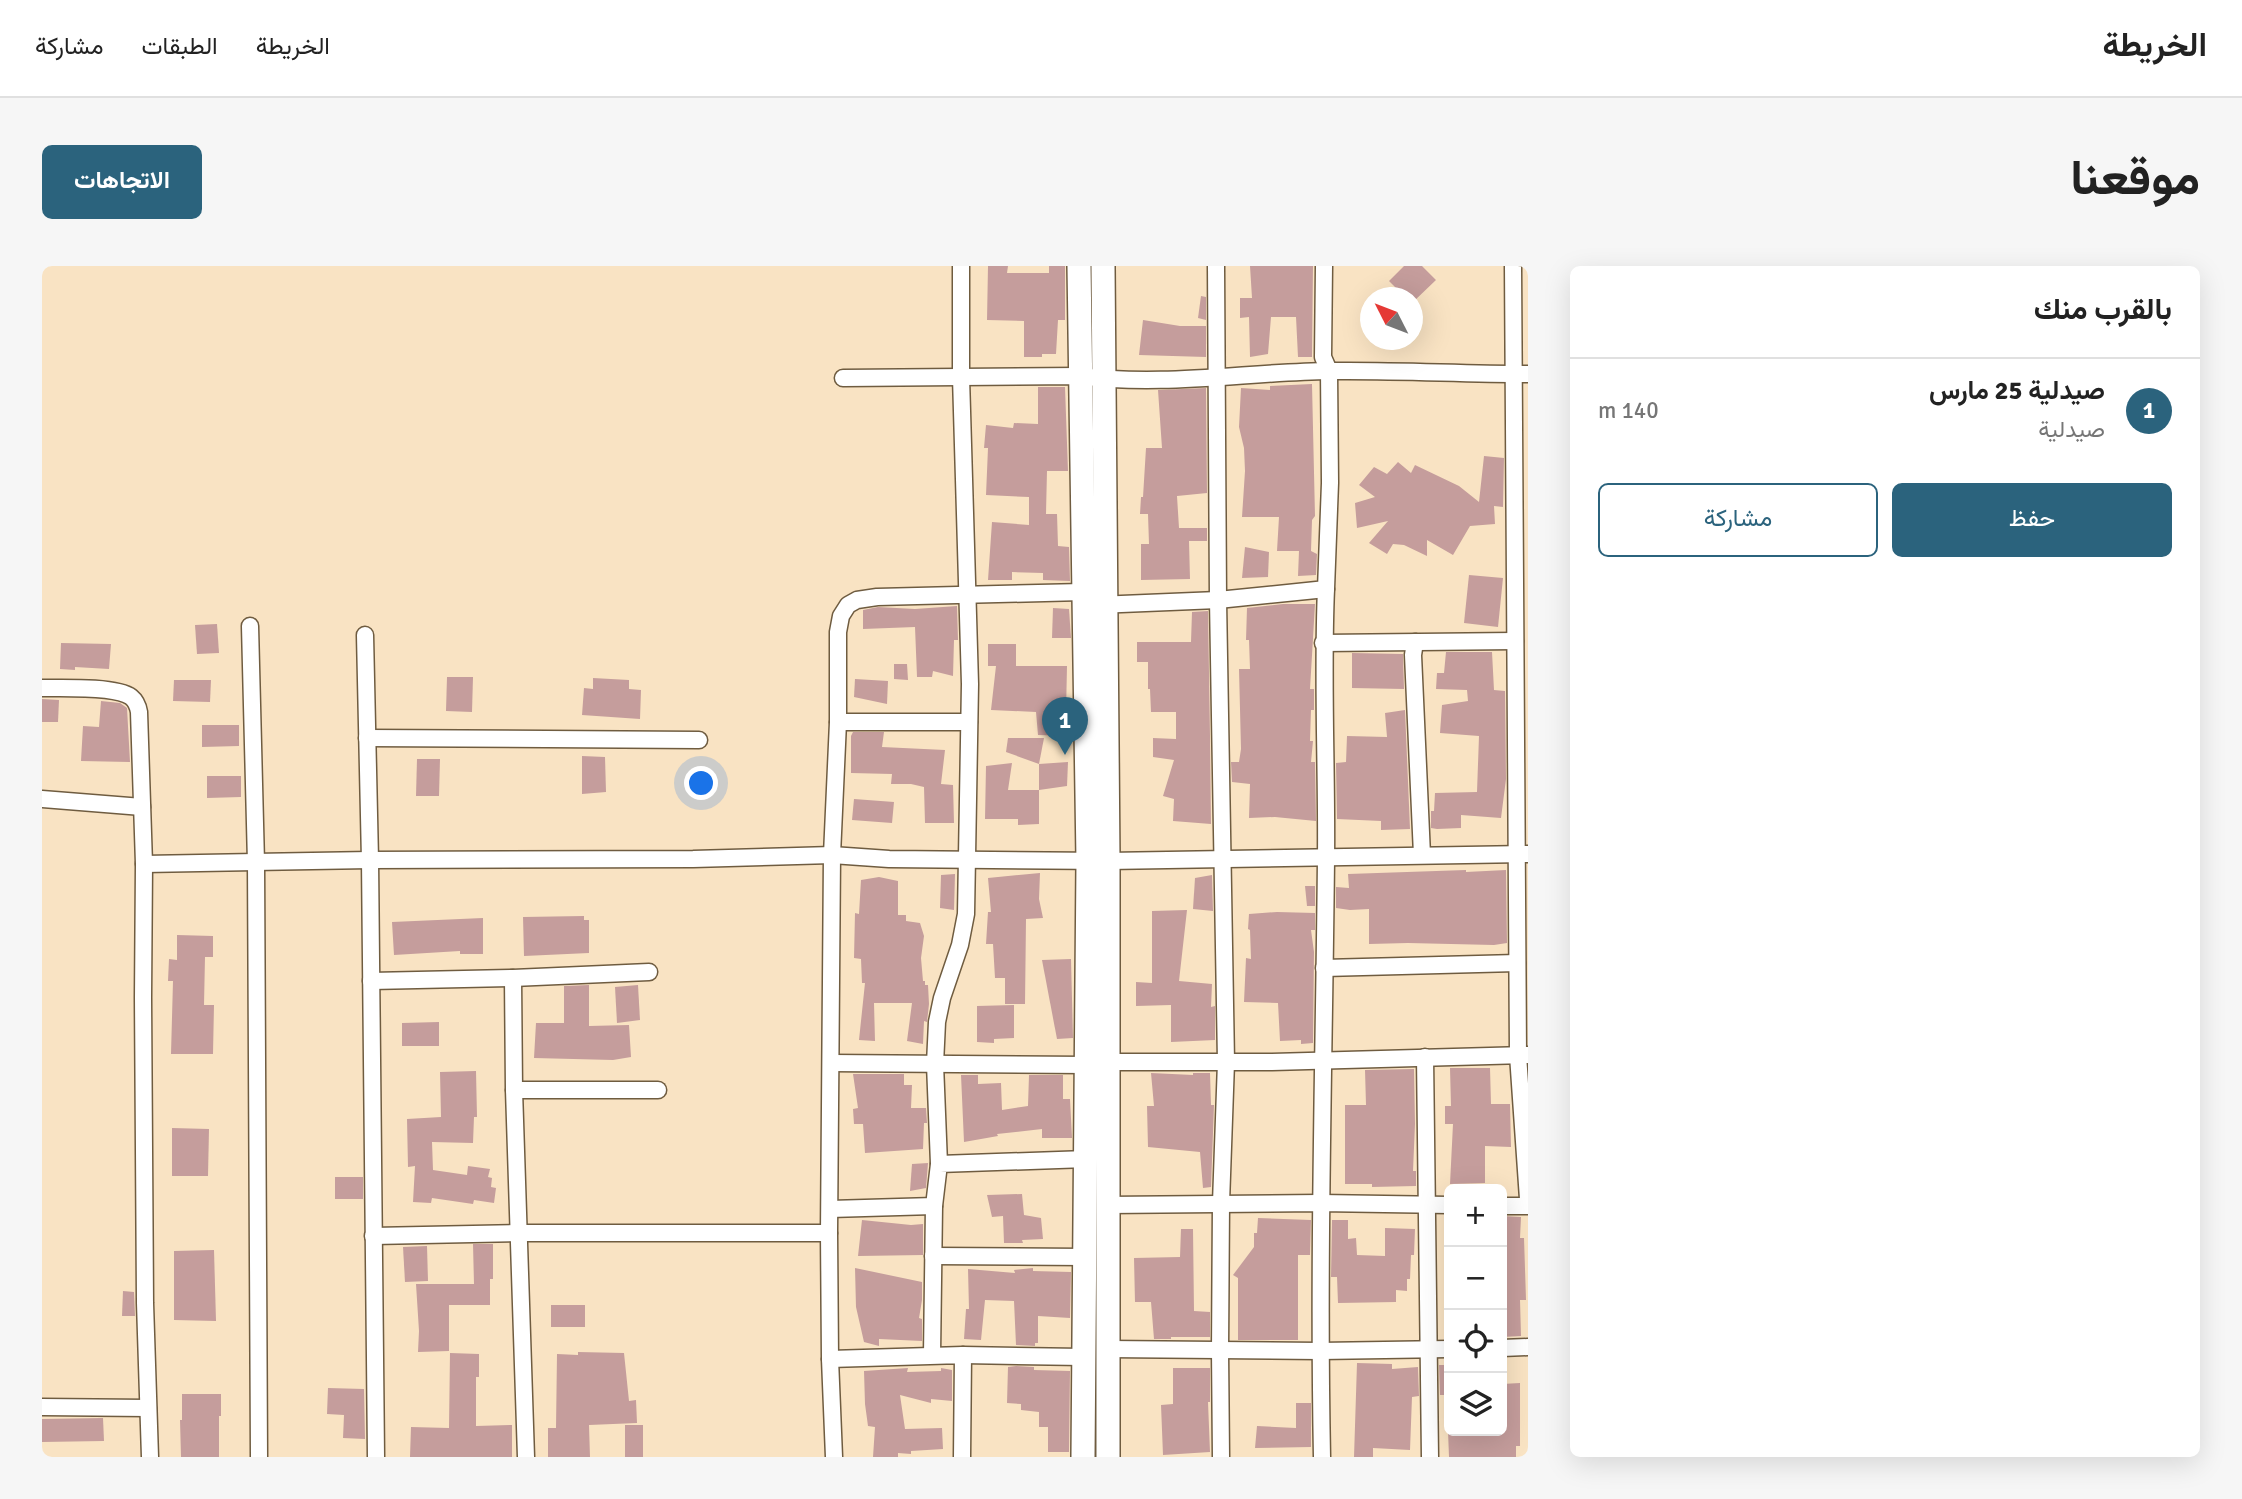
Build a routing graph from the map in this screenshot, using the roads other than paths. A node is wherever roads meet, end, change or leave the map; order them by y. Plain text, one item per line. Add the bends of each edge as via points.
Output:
1 (961, 266) edge
2 (1079, 266) edge
3 (1103, 266) edge
4 (1216, 266) edge
5 (1324, 266) edge
6 (1513, 266) edge
7 (1329, 371) junction
8 (1520, 374) edge
9 (1080, 376) junction
10 (961, 377) junction
11 (843, 378) dead end
12 (1217, 378) junction
13 (1104, 379) junction
14 (1326, 589) junction
15 (1522, 594) edge
16 (968, 595) junction
17 (1091, 600) junction
18 (1218, 600) junction
19 (250, 626) dead end
20 (365, 635) dead end
21 (1516, 641) junction
22 (1415, 642) junction
23 (1323, 643) junction
24 (42, 688) edge
25 (838, 722) junction
26 (970, 722) junction
27 (367, 738) junction
28 (699, 740) dead end
29 (42, 799) edge
30 (142, 807) junction
31 (1522, 854) edge
32 (832, 855) junction
33 (1422, 855) junction
34 (1326, 857) junction
35 (1224, 859) junction
36 (370, 860) junction
37 (966, 861) junction
38 (1098, 861) junction
39 (256, 863) junction
40 (144, 864) junction
41 (1517, 962) junction
42 (1324, 968) junction
43 (649, 972) dead end
44 (513, 978) junction
45 (371, 981) junction
46 (1523, 1055) edge
47 (1425, 1057) junction
48 (1322, 1061) junction
49 (1226, 1062) junction
50 (831, 1063) junction
51 (935, 1063) junction
52 (1097, 1063) junction
53 (514, 1090) junction
54 (658, 1090) dead end
55 (1087, 1158) junction
56 (939, 1164) junction
57 (1528, 1199) edge
58 (1222, 1203) junction
59 (1320, 1203) junction
60 (1107, 1205) junction
61 (1427, 1205) junction
62 (1444, 1205) edge
63 (934, 1206) junction
64 (1507, 1206) edge
65 (1528, 1206) edge
66 (830, 1209) junction
67 (518, 1233) junction
68 (829, 1233) junction
69 (373, 1236) junction
70 (933, 1256) junction
71 (1086, 1257) junction
72 (1528, 1347) edge
73 (1507, 1348) edge
74 (1108, 1349) junction
75 (1429, 1349) junction
76 (1444, 1349) edge
77 (1220, 1351) junction
78 (1320, 1351) junction
79 (932, 1355) junction
80 (963, 1355) junction
81 (1083, 1357) junction
82 (830, 1359) junction
83 (42, 1407) edge
84 (148, 1408) junction
85 (150, 1457) edge
86 (259, 1457) edge
87 (376, 1457) edge
88 (526, 1457) edge
89 (834, 1457) edge
90 (962, 1457) edge
91 (1083, 1457) edge
92 (1108, 1457) edge
93 (1221, 1457) edge
94 (1322, 1457) edge
95 (1430, 1457) edge

1 - 10 street
2 - 9 main road
3 - 13 main road
4 - 12 street
5 - 7 street via 1323,356
6 - 8 street
7 - 8 street
7 - 12 street
7 - 14 street
8 - 15 street
9 - 10 street
9 - 13 street
9 - 17 main road
10 - 11 street
10 - 16 street
12 - 13 street
12 - 18 street
13 - 17 main road
14 - 18 street
14 - 23 street
15 - 21 street
16 - 17 street
16 - 25 street via 877,597 848,606 838,632
16 - 26 street
17 - 18 street
17 - 38 main road
18 - 35 street
19 - 39 street
20 - 27 street
21 - 22 street
21 - 31 street
22 - 23 street
22 - 33 street
23 - 34 street
24 - 30 street via 118,691 131,697 139,712
25 - 26 street
25 - 32 street
26 - 37 street
27 - 28 street
27 - 36 street
29 - 30 street
30 - 40 street
31 - 33 street
31 - 41 street
32 - 36 street
32 - 37 street
32 - 50 street
33 - 34 street
34 - 35 street
34 - 42 street
35 - 38 street
35 - 49 street
36 - 39 street
36 - 45 street
37 - 38 street
37 - 51 street via 966,914 937,1022
38 - 52 main road
39 - 40 street
39 - 86 street
40 - 84 street
41 - 42 street
41 - 46 street
42 - 48 street
43 - 44 street
44 - 45 street
44 - 53 street
45 - 69 street
46 - 47 street
46 - 57 street
47 - 48 street
47 - 61 street
48 - 49 street
48 - 59 street
49 - 52 street
49 - 58 street
50 - 51 street
50 - 66 street
51 - 52 street
51 - 56 street
52 - 55 main road
52 - 60 main road
53 - 54 street
53 - 67 street
55 - 56 street
55 - 71 main road
56 - 63 street
58 - 59 street
58 - 60 street
58 - 77 street
59 - 61 street
59 - 78 street
60 - 74 main road
61 - 62 street
61 - 75 street
63 - 66 street
63 - 70 street
64 - 65 street
66 - 68 street
67 - 68 street
67 - 69 street
67 - 88 street
68 - 82 street
69 - 87 street
70 - 71 street
70 - 79 street
71 - 81 main road
72 - 73 street
74 - 77 street
74 - 92 main road
75 - 76 street
75 - 78 street
75 - 95 street
77 - 78 street
77 - 93 street
78 - 94 street
79 - 80 street
79 - 82 street
80 - 81 street
80 - 90 street
81 - 91 main road
82 - 89 street
83 - 84 street
84 - 85 street

